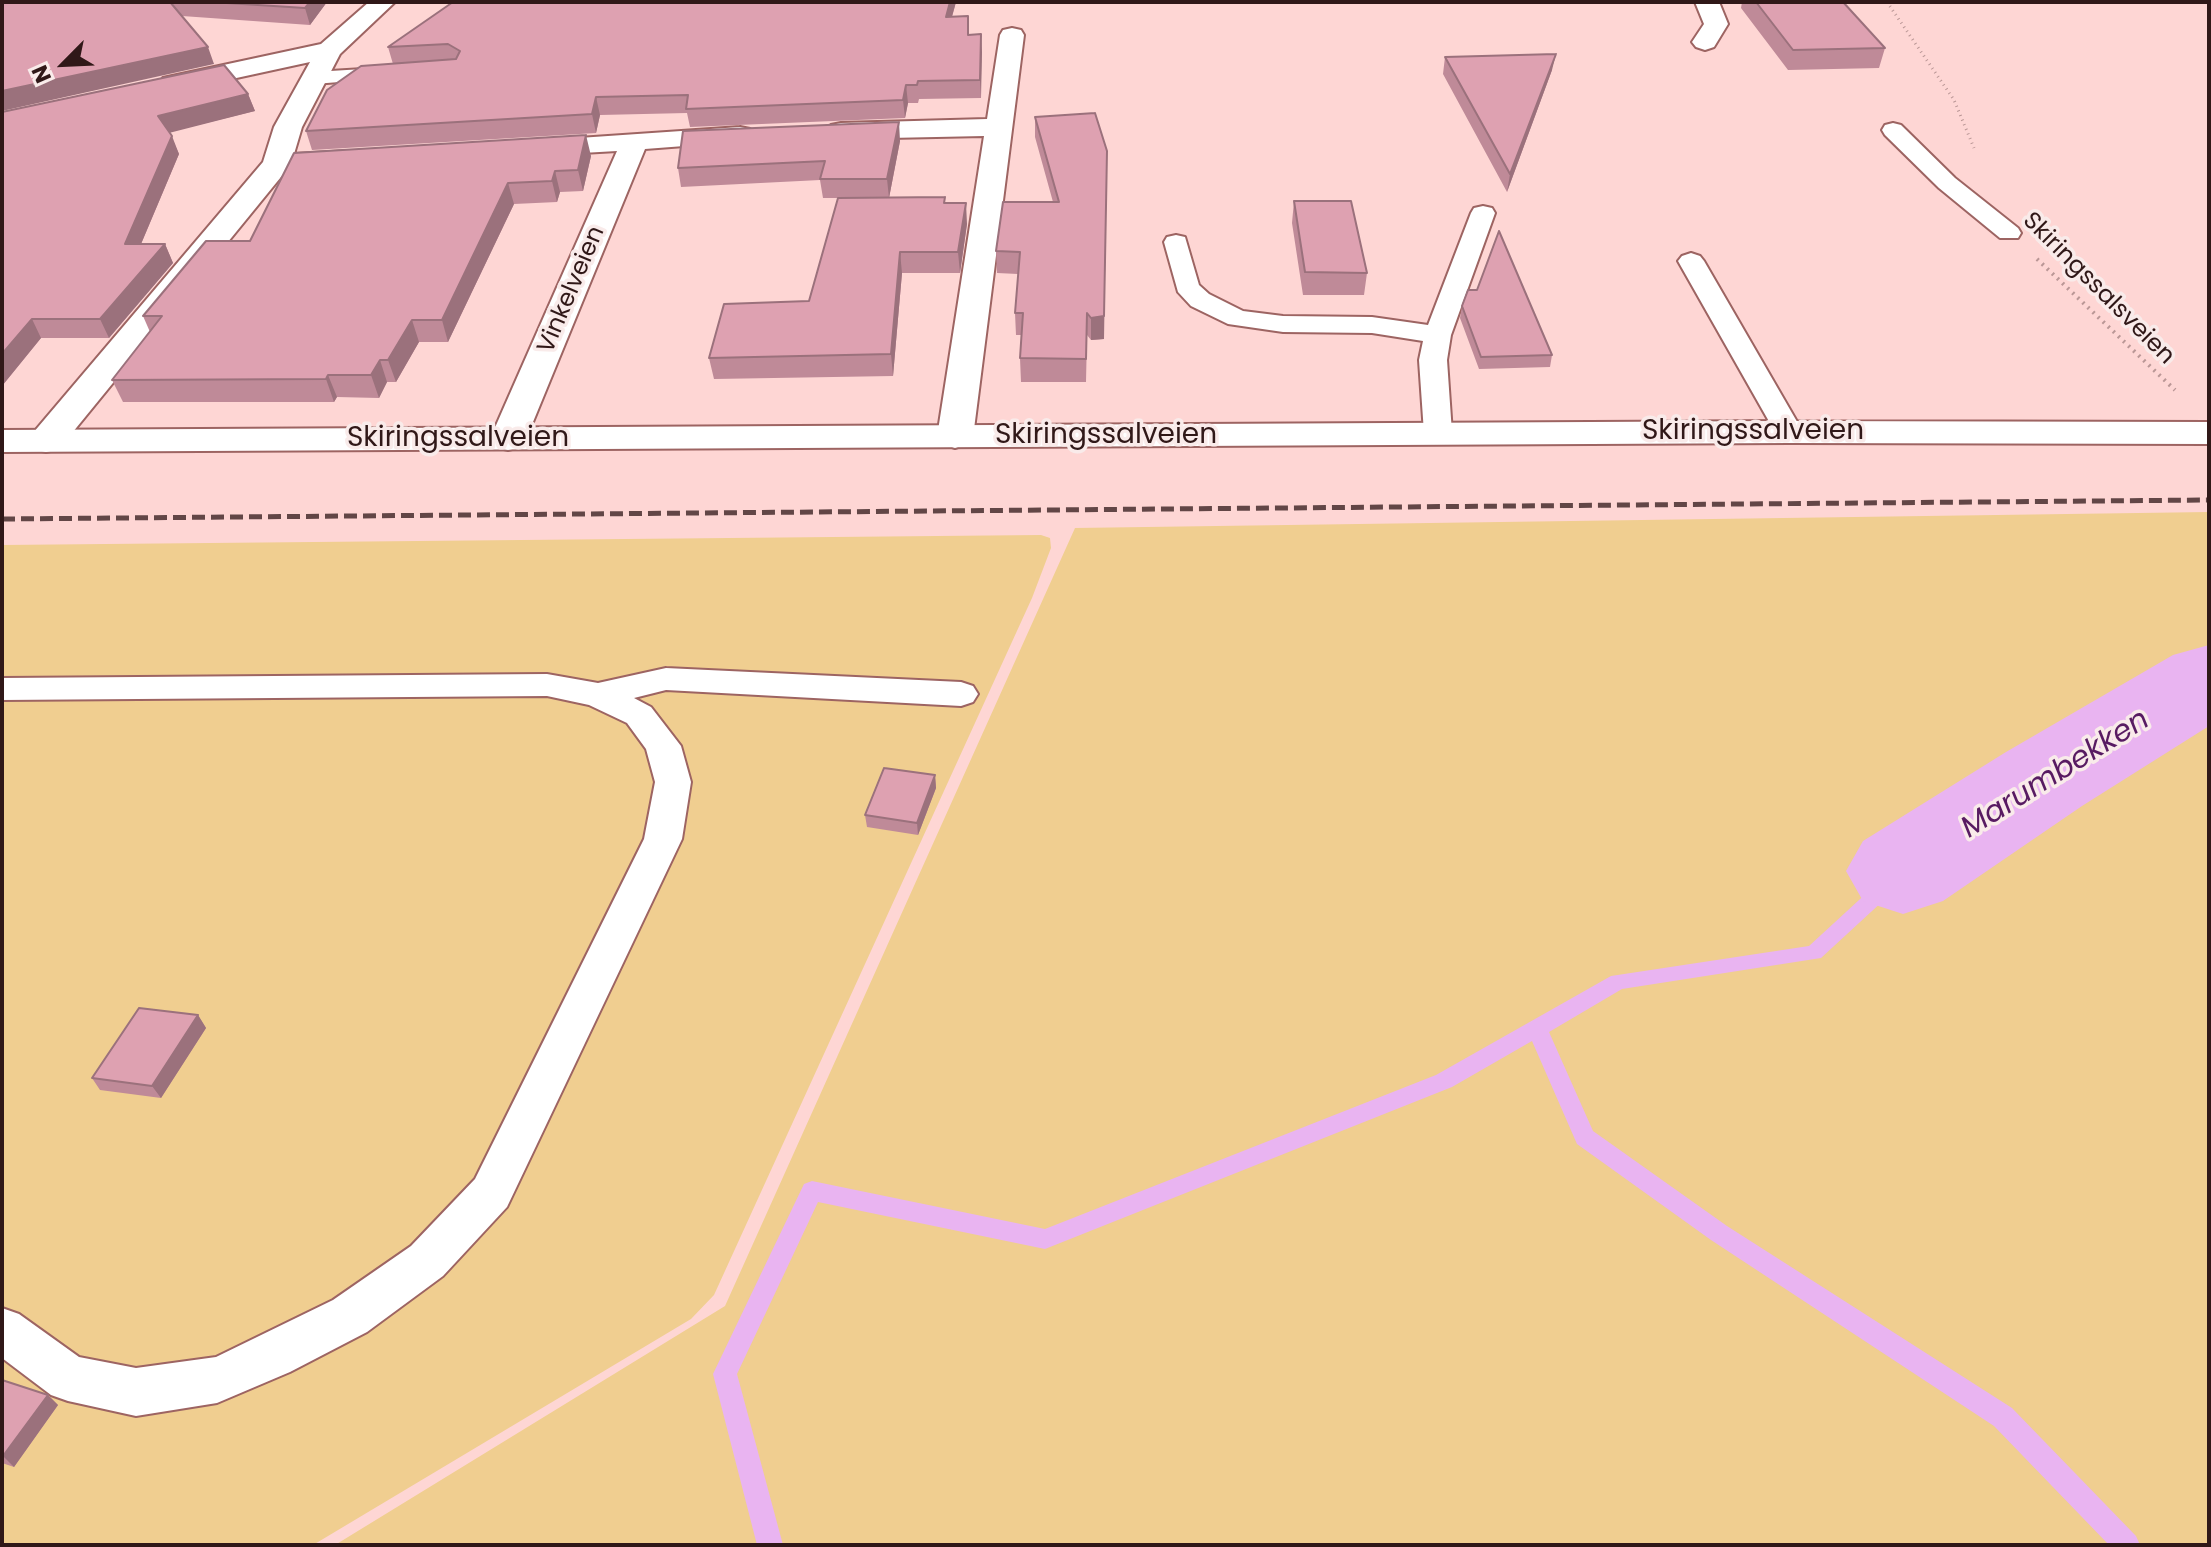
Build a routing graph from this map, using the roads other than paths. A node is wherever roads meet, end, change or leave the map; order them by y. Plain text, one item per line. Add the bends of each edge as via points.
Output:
1 (383, 2) edge
2 (1707, 2) edge
3 (1012, 35) dead end
4 (1705, 42) dead end
5 (329, 50) junction
6 (424, 71) edge
7 (314, 78) junction
8 (142, 91) edge
9 (999, 127) junction
10 (1893, 130) dead end
11 (808, 132) edge
12 (761, 134) edge
13 (635, 141) junction
14 (510, 149) edge
15 (370, 158) edge
16 (277, 164) junction
17 (1483, 213) dead end
18 (2009, 233) road end
19 (1176, 242) dead end
20 (1691, 261) dead end
21 (1438, 335) junction
22 (1789, 432) junction
23 (1438, 433) junction
24 (2209, 433) edge
25 (955, 437) junction
26 (508, 439) junction
27 (2, 441) edge
28 (46, 441) junction
29 (2, 689) edge
30 (961, 694) dead end
31 (598, 695) junction
32 (2, 1330) edge

1 - 5 street
2 - 4 street via 1716,24
3 - 9 street
5 - 7 street
5 - 8 street
6 - 7 lane
7 - 16 street via 288,127
9 - 11 street
9 - 25 street
10 - 18 lane
12 - 13 street
13 - 14 street
13 - 26 street, Vinkelveien
15 - 16 street
16 - 28 street
17 - 21 lane
19 - 21 lane via 1187,287 1200,300 1237,318 1372,325
20 - 22 lane
21 - 23 lane via 1433,360
22 - 23 street, Skiringssalveien
22 - 24 street, Skiringssalveien
23 - 25 street, Skiringssalveien
25 - 26 street, Skiringssalveien
26 - 28 street, Skiringssalveien
27 - 28 street, Skiringssalveien
29 - 31 lane via 547,685
30 - 31 lane via 666,679
31 - 32 lane via 639,715 663,746 673,782 663,839 491,1193 438,1250 350,1316 217,1380 136,1392 68,1378

